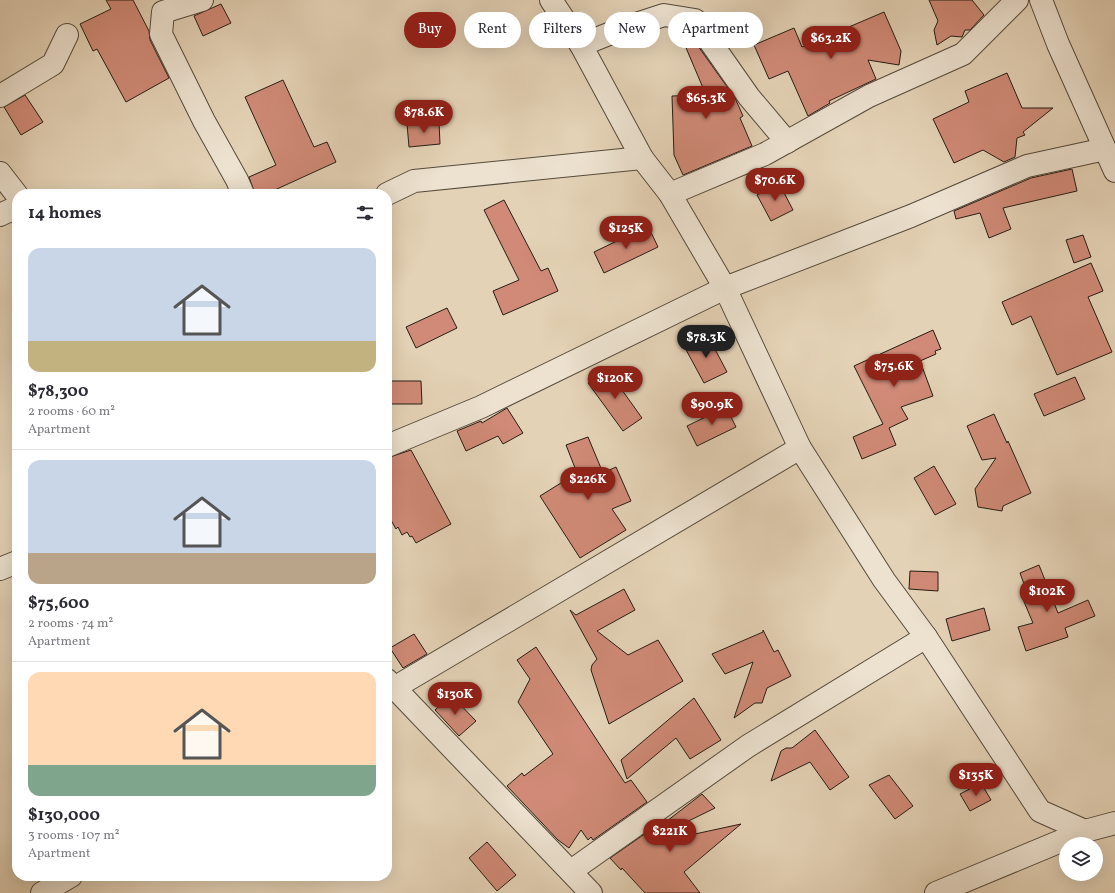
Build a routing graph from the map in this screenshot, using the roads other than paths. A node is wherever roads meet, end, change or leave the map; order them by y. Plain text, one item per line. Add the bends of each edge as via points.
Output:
1 (202, 0) edge
2 (551, 0) edge
3 (1017, 0) edge
4 (1041, 0) edge
5 (162, 6) edge
6 (559, 12) edge
7 (67, 35) dead end
8 (596, 39) edge
9 (582, 48) edge
10 (0, 96) edge
11 (787, 142) junction
12 (1102, 143) junction
13 (642, 158) junction
14 (1115, 171) edge
15 (0, 172) edge
16 (13, 189) edge
17 (241, 189) edge
18 (392, 192) edge
19 (670, 194) junction
20 (12, 209) edge
21 (0, 215) edge
22 (725, 288) junction
23 (392, 444) edge
24 (800, 448) junction
25 (12, 564) edge
26 (0, 569) edge
27 (926, 637) junction
28 (392, 683) edge
29 (392, 686) edge
30 (1115, 823) edge
31 (1085, 831) junction
32 (571, 871) junction
33 (62, 881) edge
34 (42, 893) edge
35 (591, 893) edge
36 (936, 893) edge

1 - 5 street
2 - 6 street
3 - 11 street via 963,54 869,96
4 - 12 street
5 - 17 street via 161,34
7 - 10 street via 53,64
8 - 11 street via 664,15 695,20 749,97
9 - 13 street
11 - 19 street via 765,154
12 - 14 street
12 - 22 street via 1096,151 1027,166 910,216
13 - 18 street via 414,182
13 - 19 street
15 - 16 street
19 - 22 street
20 - 21 street
22 - 23 street via 481,407
22 - 24 street
24 - 27 street via 884,580
24 - 28 street
25 - 26 street
27 - 31 street via 1040,811
27 - 32 street via 748,746
29 - 32 street
30 - 31 street
31 - 36 street
32 - 35 street
33 - 34 street

